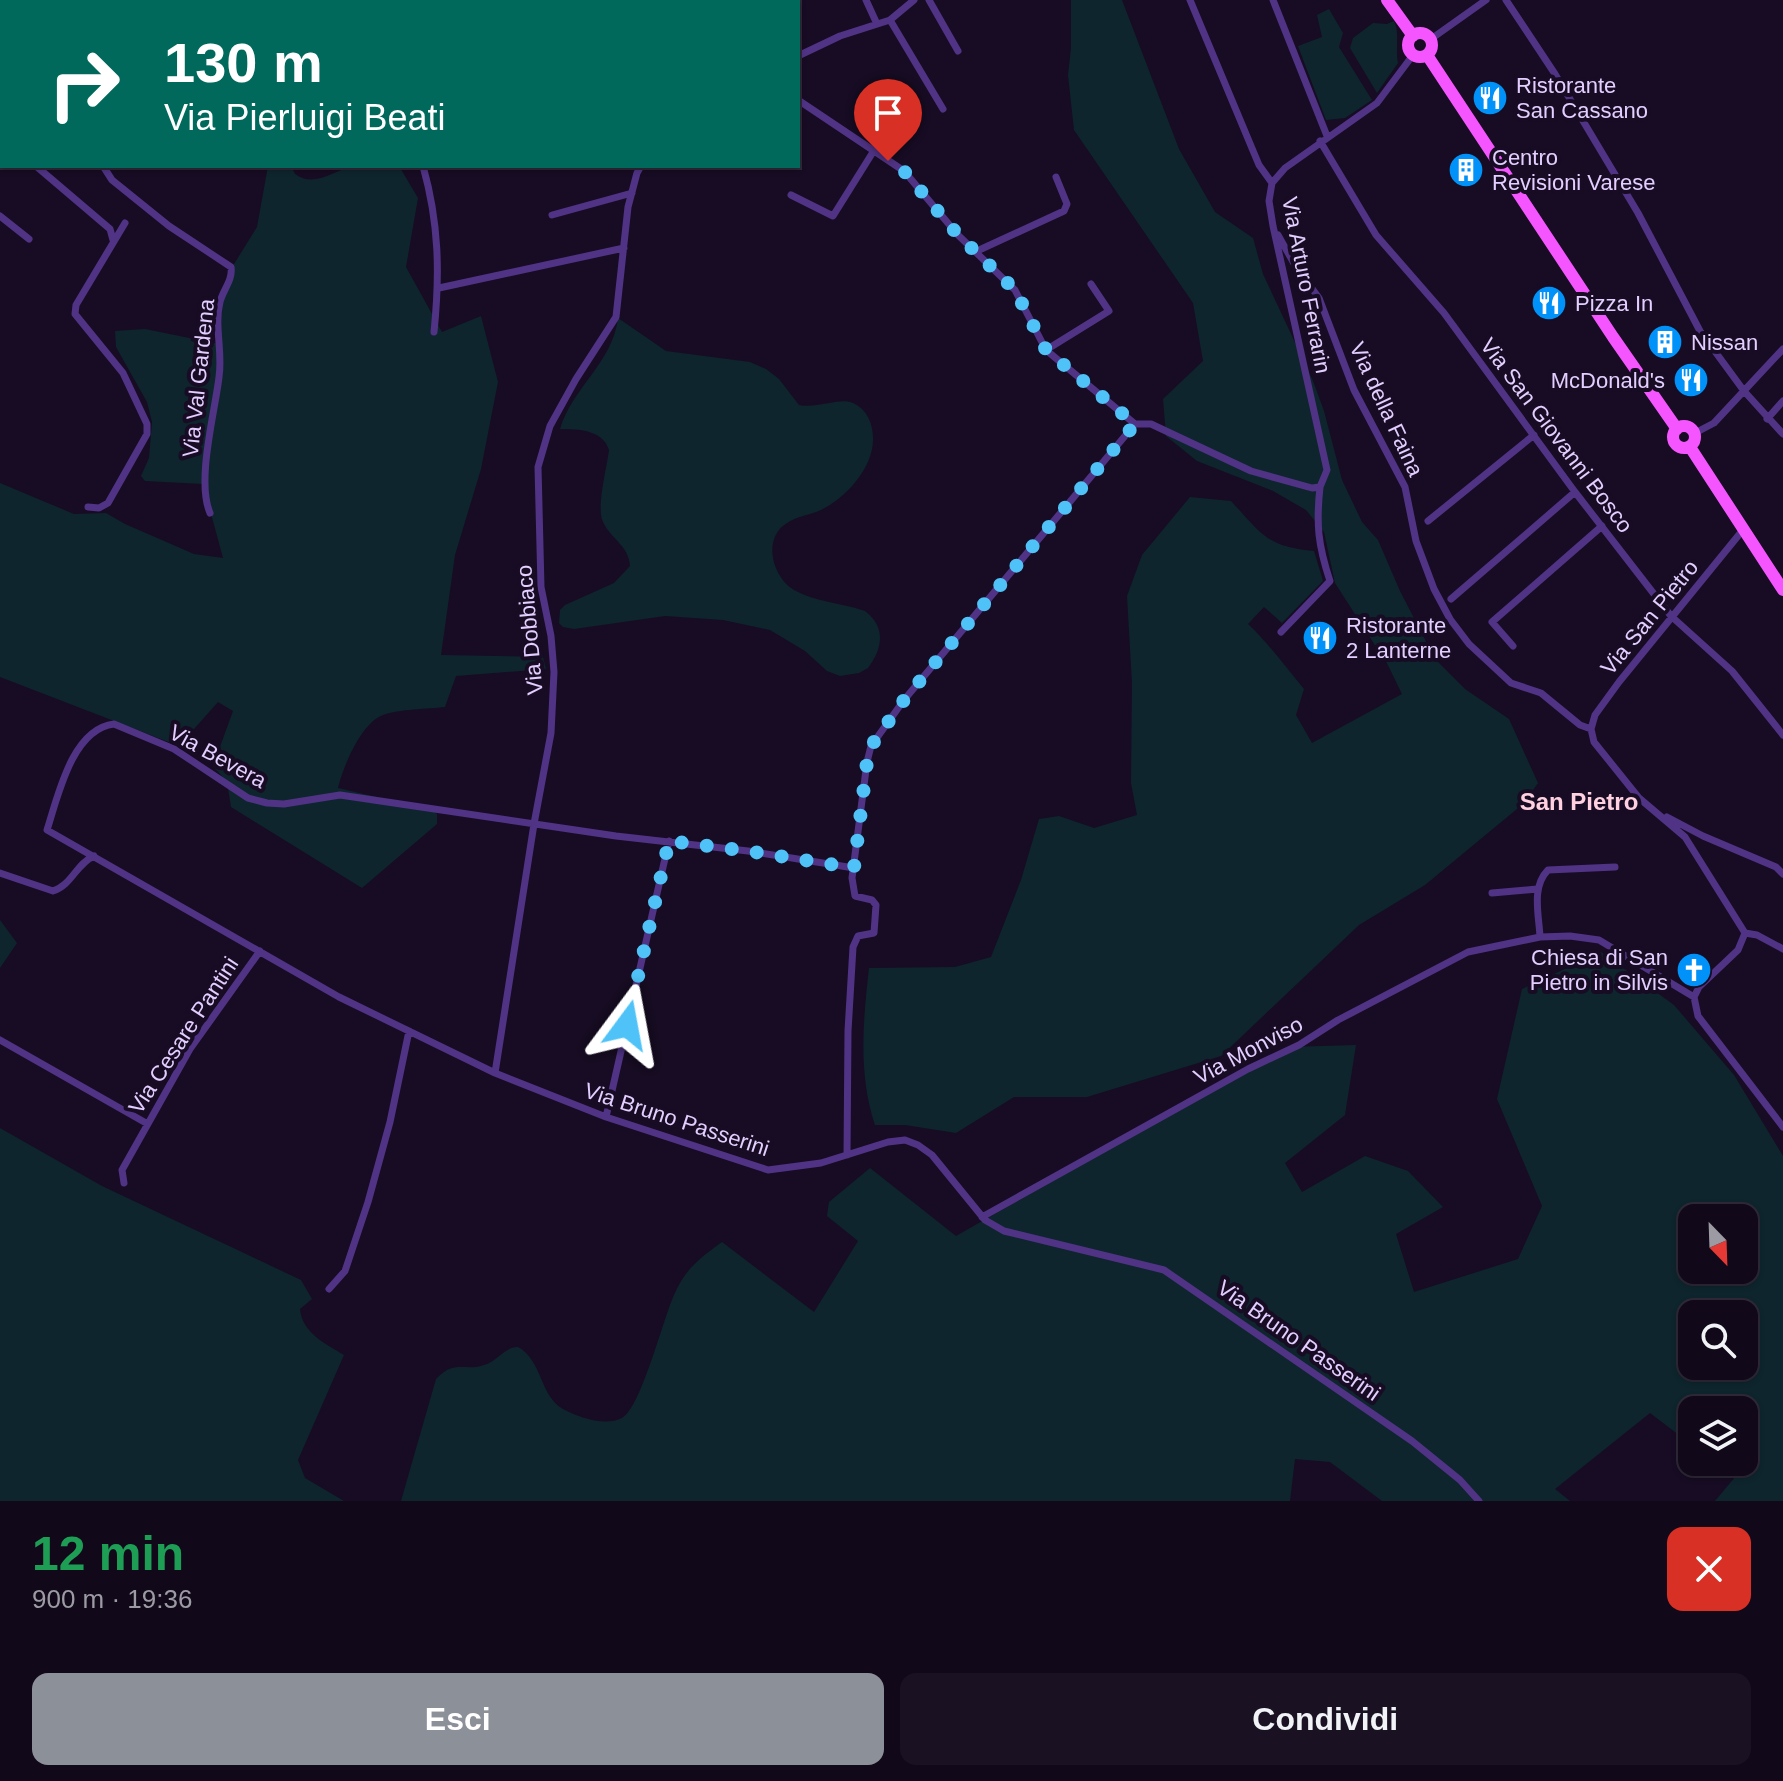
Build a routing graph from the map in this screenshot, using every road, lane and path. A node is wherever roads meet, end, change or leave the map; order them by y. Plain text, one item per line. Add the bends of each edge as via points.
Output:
1 (866, 0) edge
2 (914, 0) edge
3 (929, 0) edge
4 (1190, 0) edge
5 (1273, 0) edge
6 (1387, 0) edge
7 (1486, 0) edge
8 (1506, 0) edge
9 (890, 20) junction
10 (877, 24) junction
11 (1413, 36) junction
12 (1431, 39) junction
13 (958, 51) dead end
14 (800, 55) edge
15 (1413, 55) junction
16 (1427, 55) junction
17 (800, 101) edge
18 (943, 109) dead end
19 (1324, 139) junction
20 (873, 152) junction
21 (38, 168) edge
22 (104, 168) edge
23 (423, 168) edge
24 (640, 168) edge
25 (1056, 177) dead end
26 (1272, 183) junction
27 (632, 193) junction
28 (791, 195) dead end
29 (552, 215) dead end
30 (0, 216) edge
31 (125, 223) dead end
32 (1273, 226) junction
33 (29, 239) dead end
34 (112, 245) junction
35 (624, 248) junction
36 (977, 251) junction
37 (1091, 284) dead end
38 (439, 288) junction
39 (434, 332) dead end
40 (1783, 349) edge
41 (1046, 350) junction
42 (1744, 391) junction
43 (1783, 401) edge
44 (1767, 419) junction
45 (1135, 424) junction
46 (1677, 429) junction
47 (1695, 433) junction
48 (1783, 434) edge
49 (1534, 435) junction
50 (1690, 447) junction
51 (1320, 487) junction
52 (1575, 492) junction
53 (88, 507) dead end
54 (210, 513) dead end
55 (1428, 521) dead end
56 (1602, 526) junction
57 (1742, 531) junction
58 (1783, 590) edge
59 (1451, 599) dead end
60 (1671, 616) junction
61 (1281, 632) dead end
62 (1513, 646) dead end
63 (1591, 729) junction
64 (1783, 735) edge
65 (1650, 808) junction
66 (534, 824) junction
67 (47, 830) joint
68 (669, 841) junction
69 (94, 856) junction
70 (1615, 867) dead end
71 (854, 868) junction
72 (0, 873) edge
73 (1783, 874) edge
74 (1537, 889) junction
75 (1492, 893) dead end
76 (1745, 933) junction
77 (1540, 937) junction
78 (1783, 949) edge
79 (260, 951) junction
80 (1694, 997) junction
81 (409, 1031) junction
82 (0, 1040) edge
83 (495, 1073) junction
84 (606, 1117) junction
85 (146, 1123) junction
86 (1783, 1127) edge
87 (847, 1155) junction
88 (124, 1183) dead end
89 (982, 1217) junction
90 (329, 1289) dead end
91 (1479, 1501) edge

1 - 10 street
2 - 9 street
3 - 13 street
4 - 26 street via 1259,165
5 - 19 street, Via San Giovanni Bosco
6 - 11 main road
7 - 12 street
8 - 42 street via 1638,213 1700,331
9 - 10 street
9 - 18 street
10 - 14 street
11 - 12 main road via 1420,33
11 - 15 main road via 1408,48
12 - 16 main road
15 - 16 main road
15 - 19 street, Via Arturo Ferrarin via 1377,103
16 - 46 main road
17 - 20 street
19 - 26 street, Via Arturo Ferrarin
19 - 49 street, Via San Giovanni Bosco via 1376,235 1444,313
20 - 28 street via 833,216
20 - 36 street via 904,171
21 - 34 street via 110,229
22 - 54 street, Via Val Gardena via 169,226 231,267 220,303 219,378 207,449 205,503
23 - 38 street via 437,227
24 - 27 street, Via Dobbiaco
25 - 36 street via 1067,204 1064,211
26 - 32 street, Via Arturo Ferrarin
27 - 29 street
27 - 35 street, Via Dobbiaco
30 - 33 street
31 - 34 street
32 - 51 street, Via Arturo Ferrarin via 1327,470
32 - 63 street, Via della Faina via 1319,298 1354,390 1405,487 1416,541 1434,589 1457,628 1511,683 1541,693
34 - 53 street via 75,314 123,373 147,434 108,503
35 - 38 street
35 - 66 street, Via Dobbiaco via 616,317 550,426 538,467 541,587 554,672 551,733
36 - 41 street via 1015,290
37 - 41 street via 1109,311
38 - 39 street
40 - 42 street
41 - 45 street
42 - 44 street
42 - 47 street via 1714,423
43 - 44 street
44 - 48 street
45 - 51 street via 1151,424 1251,471
45 - 71 street via 871,746
46 - 47 main road via 1687,426
46 - 50 main road via 1675,444
47 - 50 main road
49 - 52 street, Via San Giovanni Bosco
49 - 55 street
50 - 57 main road
51 - 61 street, Via Arturo Ferrarin via 1319,551 1330,581
52 - 56 street, Via San Giovanni Bosco
52 - 59 street
56 - 60 street, Via San Giovanni Bosco
56 - 62 street via 1492,622
57 - 58 main road
57 - 60 street, Via San Pietro
60 - 63 street, Via San Pietro via 1595,715
60 - 64 street, Via San Giovanni Bosco via 1732,671
63 - 65 street, Via della Faina via 1594,742
65 - 73 street
65 - 76 street, Via della Faina via 1685,837
66 - 67 street, Via Bevera via 340,795 267,803 248,798 174,749 114,724 80,745
66 - 68 street
66 - 83 street, Via Dobbiaco
67 - 69 street, Via Bruno Passerini
68 - 71 street
68 - 84 street
69 - 72 street via 53,891
69 - 79 street, Via Bruno Passerini
70 - 74 street via 1548,870
71 - 87 street via 855,896 876,905 874,933 858,936 853,947
74 - 75 street
74 - 77 street
76 - 78 street
76 - 80 street via 1738,950
77 - 80 street, Via Monviso via 1599,940
77 - 89 street, Via Monviso via 1458,956
79 - 81 street, Via Bruno Passerini
79 - 85 street, Via Cesare Pantini via 190,1049
80 - 86 street via 1698,1016
81 - 83 street, Via Bruno Passerini
81 - 90 street via 368,1202 345,1271
82 - 85 street
83 - 84 street, Via Bruno Passerini
84 - 87 street, Via Bruno Passerini via 768,1170
85 - 88 street, Via Cesare Pantini via 122,1170
87 - 89 street, Via Bruno Passerini via 888,1142 918,1145 944,1166
89 - 91 street, Via Bruno Passerini via 1004,1231 1164,1270 1412,1441

